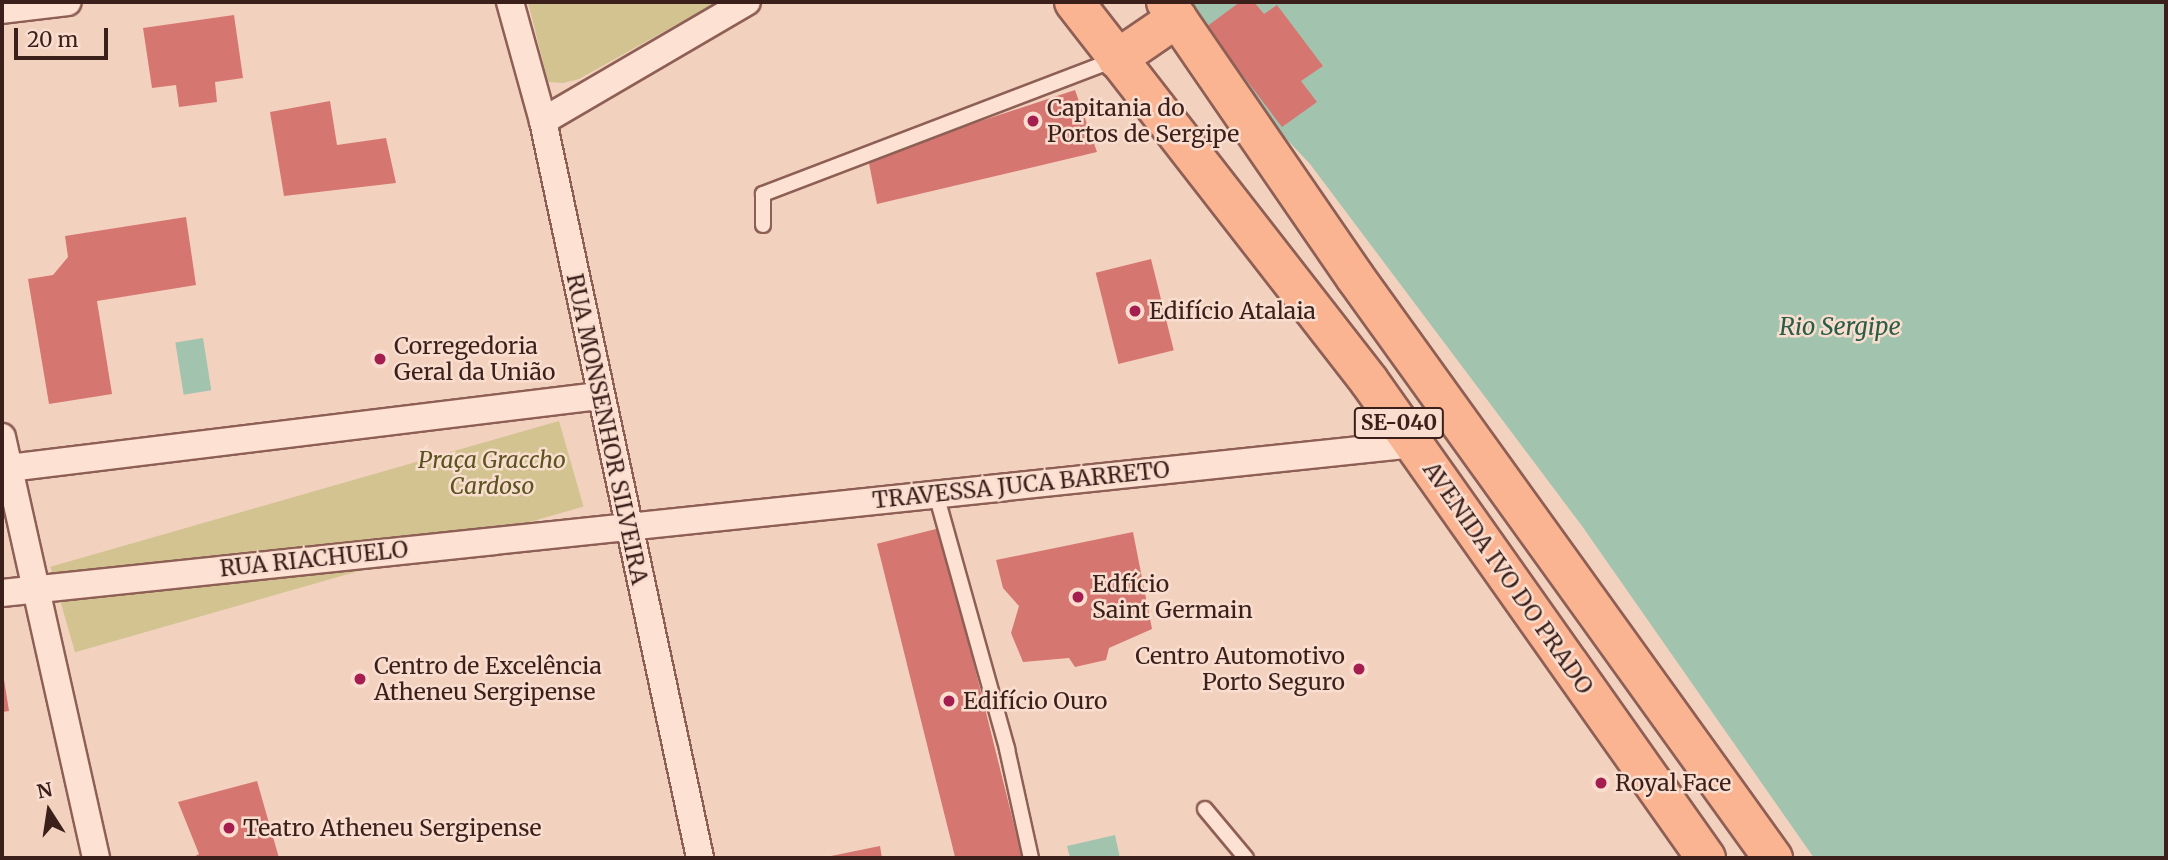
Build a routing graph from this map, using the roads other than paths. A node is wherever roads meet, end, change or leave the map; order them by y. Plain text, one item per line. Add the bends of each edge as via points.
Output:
1 (68, 2) edge
2 (510, 2) edge
3 (747, 2) edge
4 (1074, 2) edge
5 (2, 10) edge
6 (1172, 10) edge
7 (1117, 59) junction
8 (543, 121) junction
9 (763, 225) dead end
10 (599, 396) junction
11 (2, 437) edge
12 (1414, 444) junction
13 (9, 468) junction
14 (936, 494) junction
15 (627, 525) junction
16 (34, 588) junction
17 (2, 593) edge
18 (1205, 810) dead end
19 (96, 858) edge
20 (700, 858) edge
21 (1031, 858) edge
22 (1246, 858) edge
23 (1706, 858) edge
24 (1773, 858) edge

1 - 5 street
2 - 8 street, RUA MONSENHOR SILVEIRA
3 - 8 street
4 - 7 main road, AVENIDA IVO DO PRADO / SE-040
6 - 7 main road
6 - 24 main road, SE-040 via 1355,276
7 - 9 lane via 763,194
7 - 12 main road, AVENIDA IVO DO PRADO / SE-040
8 - 10 street, RUA MONSENHOR SILVEIRA
10 - 13 street
10 - 15 street, RUA MONSENHOR SILVEIRA
11 - 13 street
12 - 14 street, TRAVESSA JUCA BARRETO
12 - 23 main road, AVENIDA IVO DO PRADO / SE-040
13 - 16 street
14 - 15 street, TRAVESSA JUCA BARRETO
14 - 21 lane via 1007,749
15 - 16 street, RUA RIACHUELO
15 - 20 street, RUA MONSENHOR SILVEIRA
16 - 17 street, RUA RIACHUELO
16 - 19 street
18 - 22 lane

